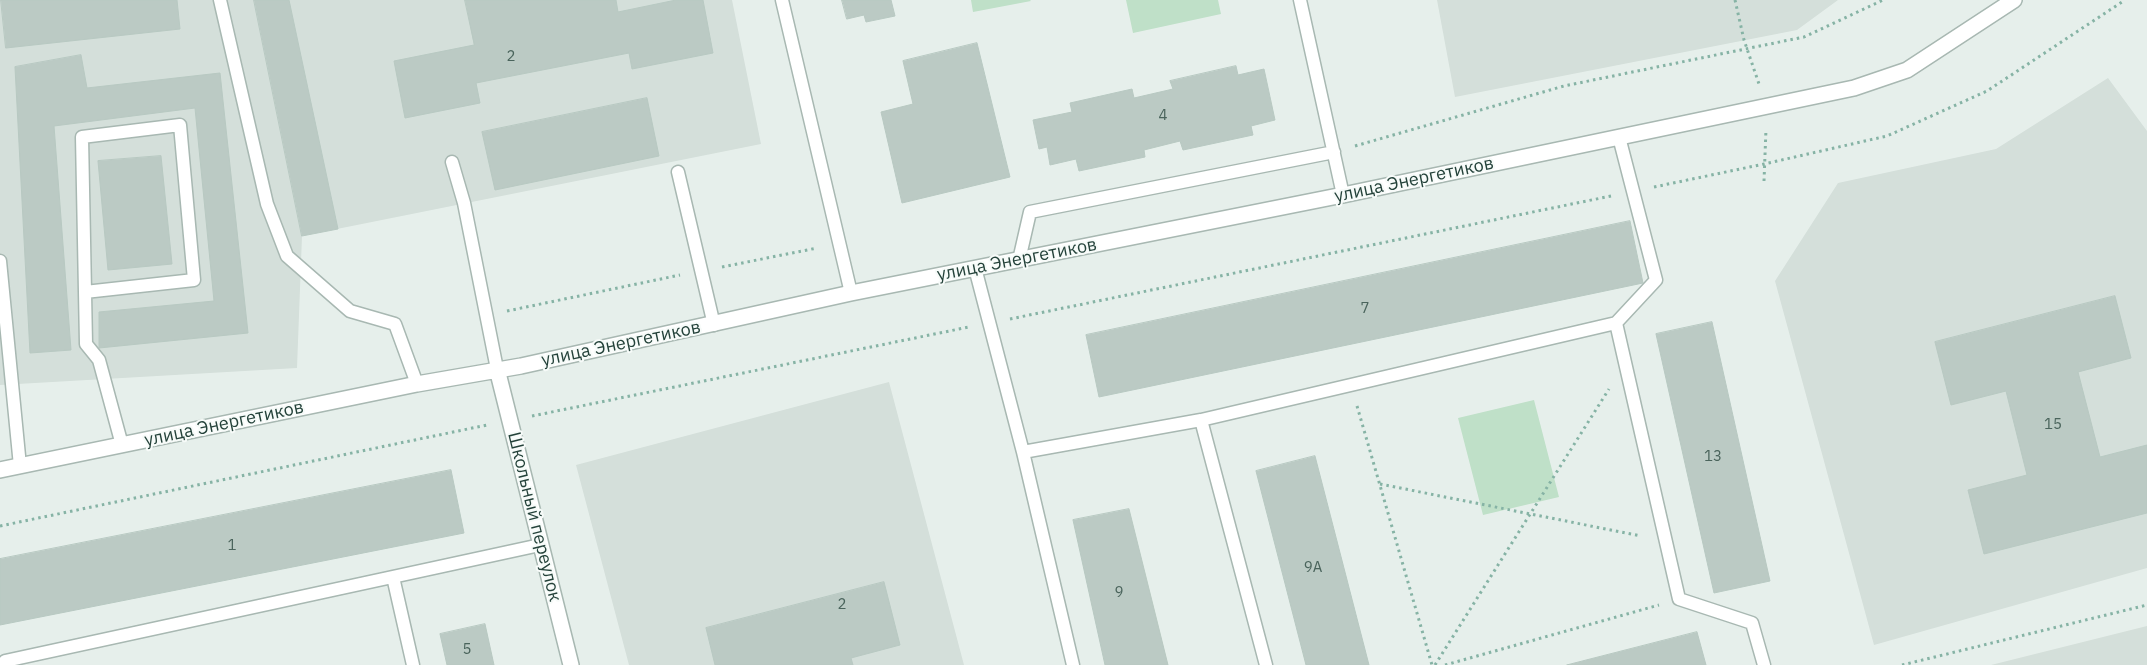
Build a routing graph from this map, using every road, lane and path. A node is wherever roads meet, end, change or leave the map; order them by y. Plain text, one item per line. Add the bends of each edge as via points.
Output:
1 (220, 0) edge
2 (782, 0) edge
3 (1300, 0) edge
4 (1883, 0) edge
5 (2014, 0) edge
6 (2125, 0) edge
7 (1619, 137) junction
8 (1334, 152) junction
9 (452, 162) dead end
10 (678, 172) dead end
11 (1633, 191) junction
12 (1343, 195) junction
13 (840, 244) junction
14 (1019, 260) junction
15 (0, 261) edge
16 (975, 268) junction
17 (701, 271) junction
18 (85, 292) junction
19 (851, 293) junction
20 (486, 315) junction
21 (989, 323) junction
22 (1616, 323) junction
23 (714, 324) junction
24 (1625, 364) junction
25 (497, 369) junction
26 (417, 384) junction
27 (1350, 385) junction
28 (1201, 420) junction
29 (509, 421) junction
30 (122, 445) junction
31 (1023, 452) junction
32 (20, 466) junction
33 (0, 470) edge
34 (1380, 484) junction
35 (1530, 514) junction
36 (0, 526) edge
37 (1666, 541) junction
38 (540, 545) junction
39 (393, 577) junction
40 (1679, 599) junction
41 (2147, 605) edge
42 (6, 665) edge
43 (413, 665) edge
44 (571, 665) edge
45 (1073, 665) edge
46 (1266, 665) edge
47 (1434, 665) edge
48 (1446, 665) edge
49 (1764, 665) edge
50 (1902, 665) edge

1 - 26 lane via 267,204 287,256 350,311 395,324
2 - 13 lane
3 - 8 lane
4 - 8 path via 1804,37 1564,86
5 - 7 street, улица Энергетиков via 1907,70 1854,88
6 - 11 path via 1987,91 1887,136
7 - 11 lane
7 - 12 street, улица Энергетиков
8 - 12 lane
8 - 14 lane via 1030,212
9 - 20 lane via 464,203
10 - 17 lane
11 - 21 path
11 - 22 lane via 1656,280
12 - 14 street, улица Энергетиков
13 - 17 path
13 - 19 lane
14 - 16 street, улица Энергетиков
15 - 32 lane
16 - 19 street, улица Энергетиков
16 - 21 lane
17 - 20 path
17 - 23 lane
18 - 18 lane via 82,137 180,125 194,280
18 - 30 lane via 86,344 99,360
19 - 23 street, улица Энергетиков
20 - 25 lane
21 - 29 path
21 - 31 lane
22 - 24 lane
22 - 27 lane
23 - 25 street, улица Энергетиков
24 - 35 path
24 - 37 lane
25 - 26 street, улица Энергетиков
25 - 29 street, Школьный переулок
26 - 30 street, улица Энергетиков
27 - 28 lane
27 - 34 path
28 - 31 lane
28 - 46 lane
29 - 36 path
29 - 38 street, Школьный переулок
30 - 32 street, улица Энергетиков
31 - 45 lane
32 - 33 street, улица Энергетиков
34 - 35 path
34 - 47 path
35 - 37 path
35 - 47 path
37 - 40 lane
38 - 39 lane
38 - 44 street, Школьный переулок
39 - 42 lane via 5,661
39 - 43 lane
40 - 48 path
40 - 49 lane via 1752,623
41 - 50 path

